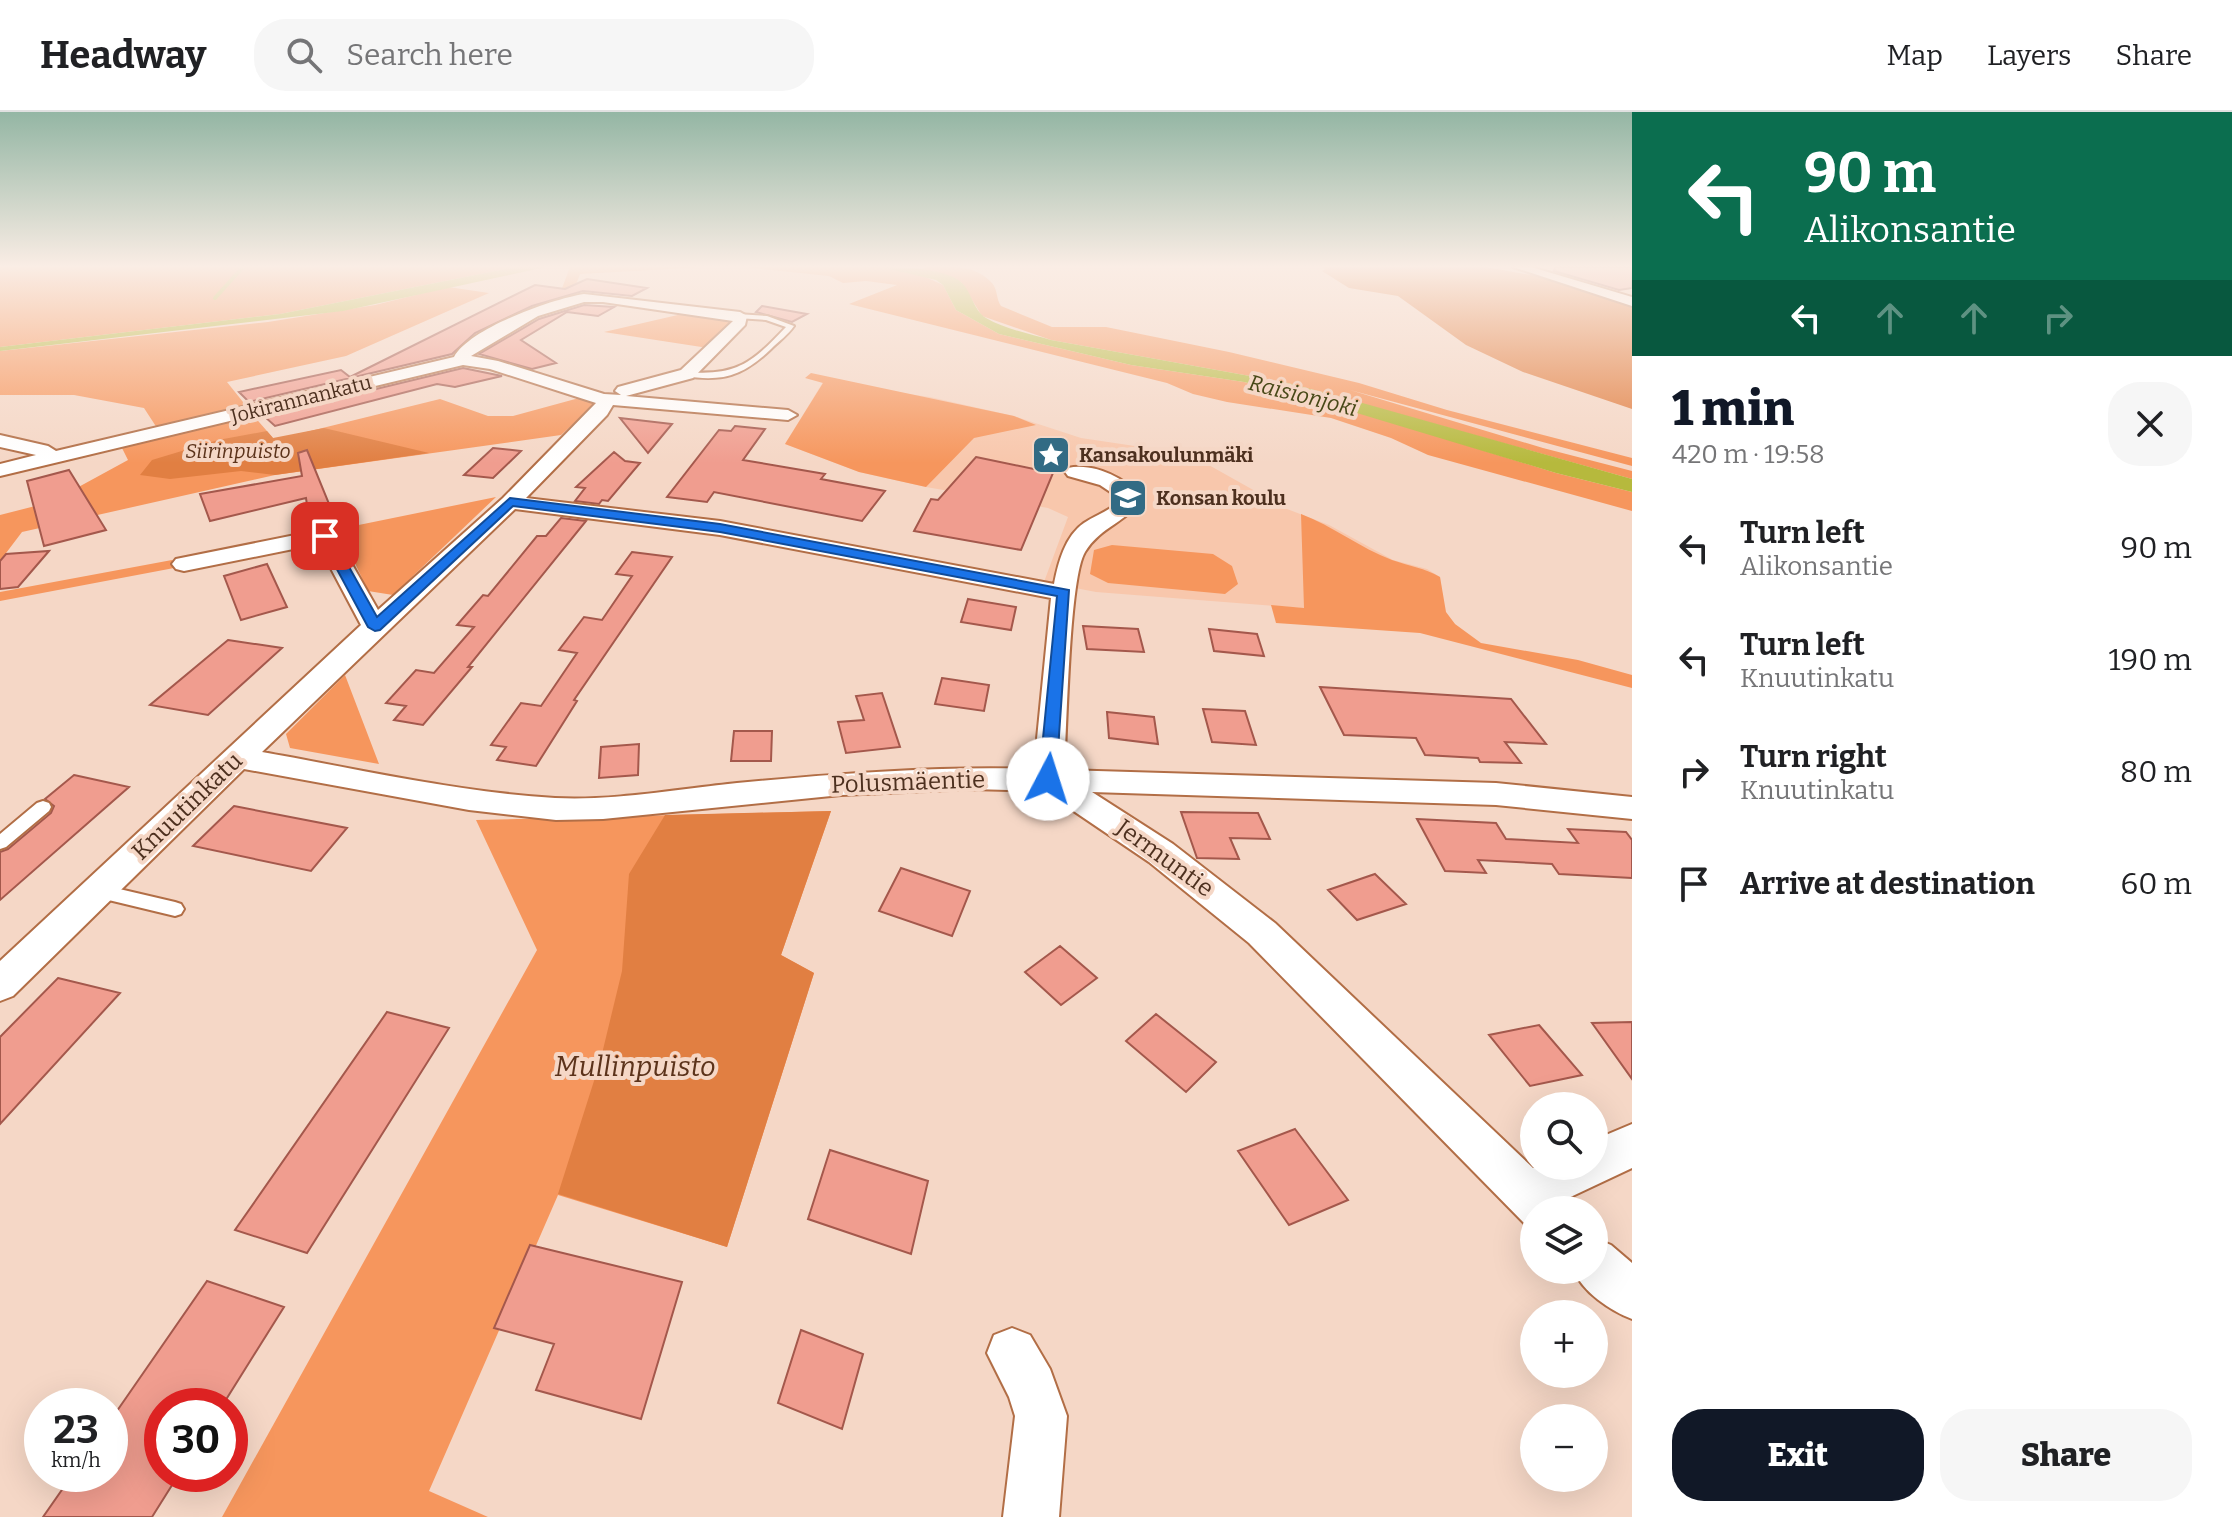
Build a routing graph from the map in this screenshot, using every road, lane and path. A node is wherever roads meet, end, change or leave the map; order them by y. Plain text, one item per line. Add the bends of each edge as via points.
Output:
1 (496, 333) edge
2 (729, 333) edge
3 (784, 333) edge
4 (463, 360) junction
5 (687, 374) junction
6 (602, 399) junction
7 (788, 415) dead end
8 (0, 441) edge
9 (53, 458) junction
10 (0, 470) edge
11 (1075, 472) dead end
12 (510, 502) junction
13 (184, 564) dead end
14 (1064, 593) junction
15 (375, 627) junction
16 (237, 758) junction
17 (1048, 779) junction
18 (43, 807) dead end
19 (1632, 808) edge
20 (0, 843) edge
21 (98, 891) junction
22 (175, 909) dead end
23 (13, 957) edge
24 (0, 985) edge
25 (1632, 1145) edge
26 (1608, 1156) edge
27 (1567, 1180) edge
28 (1529, 1196) edge
29 (1544, 1196) edge
30 (1608, 1274) edge
31 (1632, 1295) edge
32 (1012, 1353) dead end
33 (1031, 1517) edge

1 - 4 street via 469,349
2 - 5 street
3 - 5 lane via 741,371
4 - 6 street, Jokirannankatu
4 - 9 street, Jokirannankatu
5 - 6 street
6 - 7 street, Jokirannankatu
6 - 12 street, Knuutinkatu via 601,411
8 - 9 street
9 - 10 street, Jokirannankatu
11 - 14 street via 1100,478 1132,499 1078,542
12 - 14 street via 720,528
12 - 15 street, Knuutinkatu
13 - 15 street via 325,536
14 - 17 street
15 - 16 street, Knuutinkatu
16 - 17 street, Polusmäentie via 556,809 841,784
16 - 21 street, Knuutinkatu
17 - 19 street, Polusmäentie via 1496,794
17 - 28 street, Jermuntie via 1161,853 1262,933
18 - 20 lane
21 - 22 lane
21 - 23 street, Knuutinkatu
23 - 24 street, Knuutinkatu
25 - 26 street
27 - 29 street
30 - 31 street
32 - 33 street via 1041,1416

